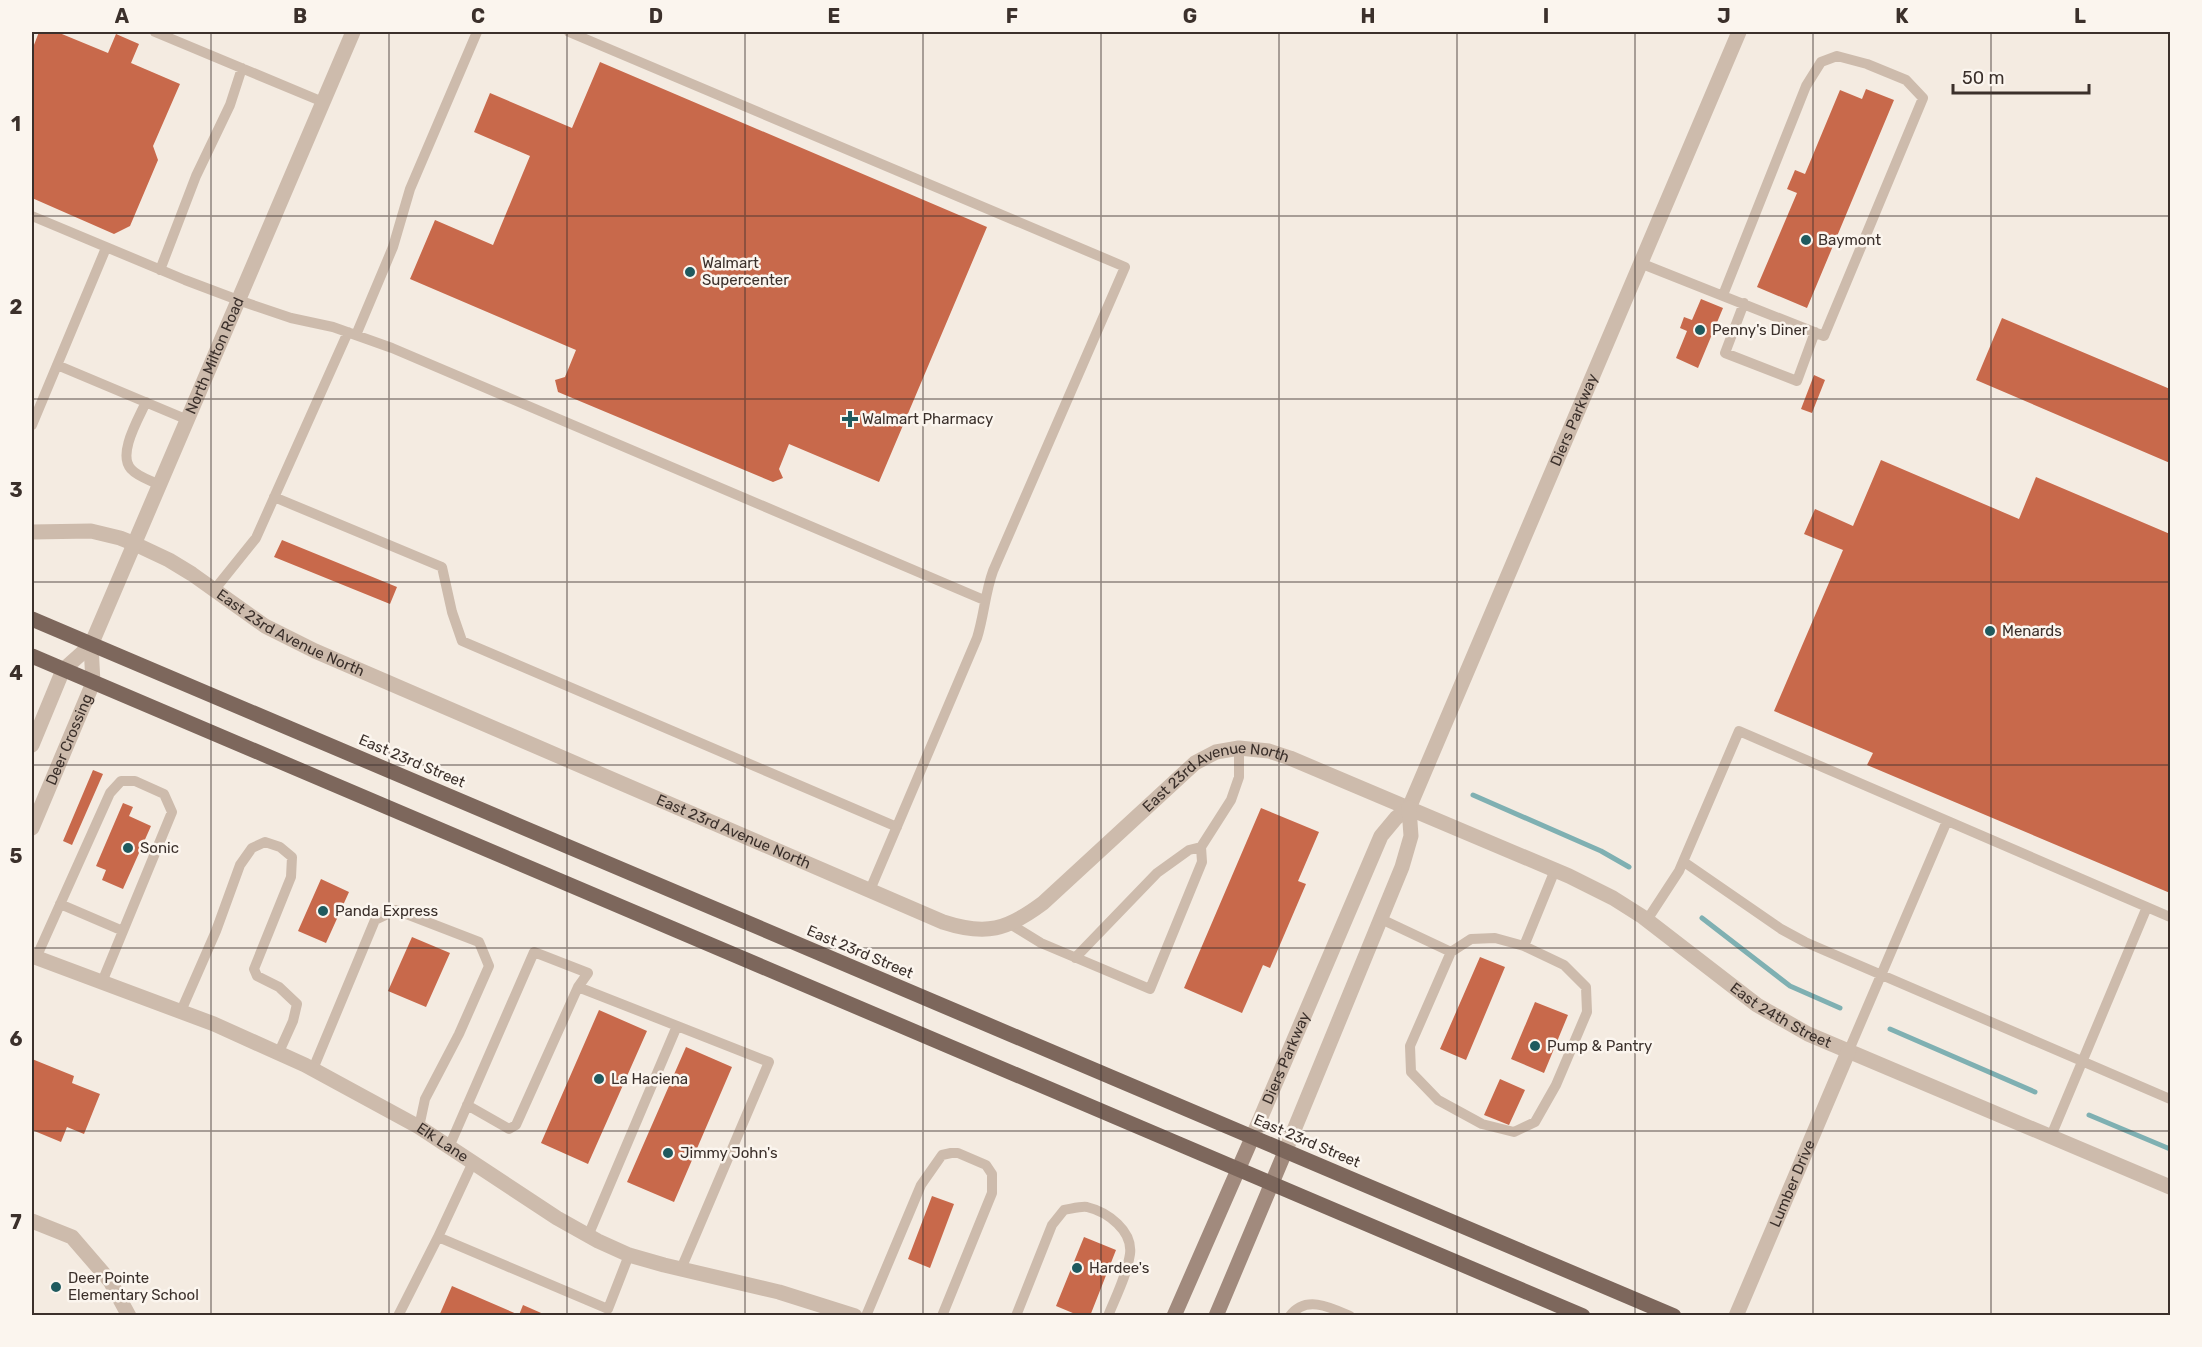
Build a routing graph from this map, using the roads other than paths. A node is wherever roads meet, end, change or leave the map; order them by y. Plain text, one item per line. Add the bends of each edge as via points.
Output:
1 (155, 32) edge
2 (353, 32) edge
3 (477, 32) edge
4 (569, 32) edge
5 (1738, 32) edge
6 (242, 68) junction
7 (323, 102) junction
8 (32, 216) edge
9 (106, 248) junction
10 (1640, 263) junction
11 (160, 270) junction
12 (1723, 295) junction
13 (238, 300) junction
14 (1744, 303) junction
15 (1815, 332) junction
16 (352, 333) junction
17 (57, 365) junction
18 (146, 402) junction
19 (188, 420) junction
20 (32, 425) edge
21 (160, 485) junction
22 (273, 497) junction
23 (32, 532) edge
24 (135, 544) junction
25 (215, 589) junction
26 (984, 600) junction
27 (32, 619) edge
28 (91, 645) junction
29 (32, 656) edge
30 (63, 670) junction
31 (93, 683) junction
32 (32, 745) edge
33 (1239, 748) junction
34 (1409, 808) junction
35 (1947, 820) junction
36 (897, 826) junction
37 (32, 828) edge
38 (1201, 847) junction
39 (1684, 862) junction
40 (1555, 870) junction
41 (870, 890) junction
42 (60, 904) junction
43 (2147, 907) junction
44 (2170, 917) edge
45 (1381, 919) junction
46 (1647, 920) junction
47 (1010, 924) junction
48 (123, 931) junction
49 (1524, 946) junction
50 (1451, 952) junction
51 (34, 957) edge
52 (1075, 957) junction
53 (1881, 975) junction
54 (102, 982) junction
55 (578, 987) junction
56 (181, 1011) junction
57 (678, 1026) junction
58 (1849, 1050) junction
59 (279, 1052) junction
60 (2082, 1062) junction
61 (313, 1069) junction
62 (2170, 1099) edge
63 (466, 1106) junction
64 (419, 1127) junction
65 (2051, 1136) junction
66 (1252, 1138) junction
67 (449, 1147) junction
68 (1285, 1152) junction
69 (473, 1162) junction
70 (1237, 1169) junction
71 (1272, 1184) junction
72 (2170, 1187) edge
73 (32, 1221) edge
74 (588, 1236) junction
75 (438, 1237) junction
76 (629, 1255) junction
77 (681, 1269) junction
78 (607, 1312) edge
79 (129, 1316) edge
80 (398, 1316) edge
81 (855, 1316) edge
82 (866, 1316) edge
83 (942, 1316) edge
84 (1016, 1316) edge
85 (1108, 1316) edge
86 (1174, 1316) edge
87 (1216, 1316) edge
88 (1290, 1316) edge
89 (1350, 1316) edge
90 (1583, 1316) edge
91 (1674, 1316) edge
92 (1736, 1316) edge

1 - 6 lane
2 - 7 street, North Milton Road
3 - 16 lane via 410,189 393,247
4 - 26 lane via 1125,267
5 - 10 street, Diers Parkway
6 - 7 lane
6 - 11 lane
7 - 13 street, North Milton Road
8 - 9 lane
9 - 11 lane
9 - 17 lane
10 - 12 lane
10 - 34 street, Diers Parkway
11 - 13 lane
12 - 14 lane
12 - 15 lane via 1806,86 1821,62 1837,57 1867,64 1906,80 1923,98 1824,336
13 - 16 lane
13 - 19 street, North Milton Road
14 - 15 lane
14 - 15 lane via 1725,352 1797,381
16 - 22 lane
16 - 26 lane
17 - 18 lane
17 - 20 lane
18 - 19 lane
18 - 21 lane via 126,450 126,461 137,474
19 - 21 street, North Milton Road
21 - 24 street, North Milton Road
22 - 25 lane via 256,538
22 - 36 lane via 442,567 462,641
23 - 24 street, East 23rd Avenue North via 91,531
24 - 25 street, East 23rd Avenue North
24 - 28 street, North Milton Road
25 - 41 street, East 23rd Avenue North via 265,626 315,651
26 - 36 lane via 977,638
27 - 28 main road, East 23rd Street
28 - 30 street
28 - 31 street, North Milton Road
28 - 66 main road, East 23rd Street
29 - 30 main road
30 - 31 main road
30 - 32 street
31 - 37 street, Deer Crossing
31 - 70 main road
33 - 34 street, East 23rd Avenue North via 1290,758
33 - 38 lane via 1239,777 1231,800
33 - 47 street, East 23rd Avenue North via 1216,752 1195,764 1043,903
34 - 40 street, East 24th Street
34 - 45 street, Diers Parkway via 1410,845
34 - 66 street, Diers Parkway via 1381,836
35 - 39 lane via 1739,731
35 - 43 lane
35 - 53 lane
36 - 41 lane
38 - 52 lane via 1189,850 1157,873
38 - 52 lane via 1202,862 1150,989
39 - 46 lane
39 - 53 lane via 1781,929
40 - 46 street, East 24th Street via 1613,898
40 - 49 lane
41 - 47 street, East 23rd Avenue North via 958,927 983,931
42 - 48 lane
42 - 48 lane via 110,793 120,781 135,781 164,794 172,812
42 - 51 lane
43 - 44 lane
43 - 60 lane
45 - 50 lane
45 - 68 street, Diers Parkway
46 - 58 street, East 24th Street via 1768,1012
47 - 52 lane
48 - 54 lane
49 - 50 lane via 1495,938 1471,939
49 - 50 lane via 1564,965 1586,987 1587,1012 1556,1085 1535,1122 1514,1132 1482,1124 1438,1100 1412,1072 1410,1046
51 - 54 street, Elk Lane
53 - 58 lane
53 - 60 lane
54 - 56 street, Elk Lane
55 - 57 lane
55 - 63 lane via 516,1125 509,1129
55 - 63 lane via 588,973 534,952
56 - 59 street, Elk Lane
56 - 59 lane via 240,865 252,848 265,842 280,847 292,857 291,877 254,969 257,976 279,987 297,1004
57 - 74 lane
57 - 77 lane via 769,1062
58 - 65 street, East 24th Street
58 - 92 street, Lumber Drive
59 - 61 street, Elk Lane
60 - 62 lane
60 - 65 lane
61 - 64 street, Elk Lane
61 - 64 lane via 375,920 396,910 480,942 489,966 425,1099
63 - 67 lane
64 - 67 street, Elk Lane
65 - 72 street, East 24th Street
66 - 68 main road, East 23rd Street
66 - 70 main road, Diers Parkway
67 - 69 street, Elk Lane
68 - 71 main road, Diers Parkway
68 - 91 main road, East 23rd Street
69 - 74 street, Elk Lane
69 - 75 lane
70 - 71 main road
70 - 86 main road, Diers Parkway
71 - 87 main road, Diers Parkway
71 - 90 main road
73 - 79 street via 72,1238 110,1281
74 - 76 street, Elk Lane
75 - 78 lane
75 - 80 lane
76 - 77 street, Elk Lane
76 - 78 lane
77 - 81 street, Elk Lane via 779,1292
82 - 83 lane via 921,1185 942,1155 951,1153 986,1165 992,1174 992,1192
84 - 85 lane via 1052,1225 1064,1210 1086,1207 1110,1216 1126,1233 1131,1252
88 - 89 lane via 1295,1308 1312,1303

